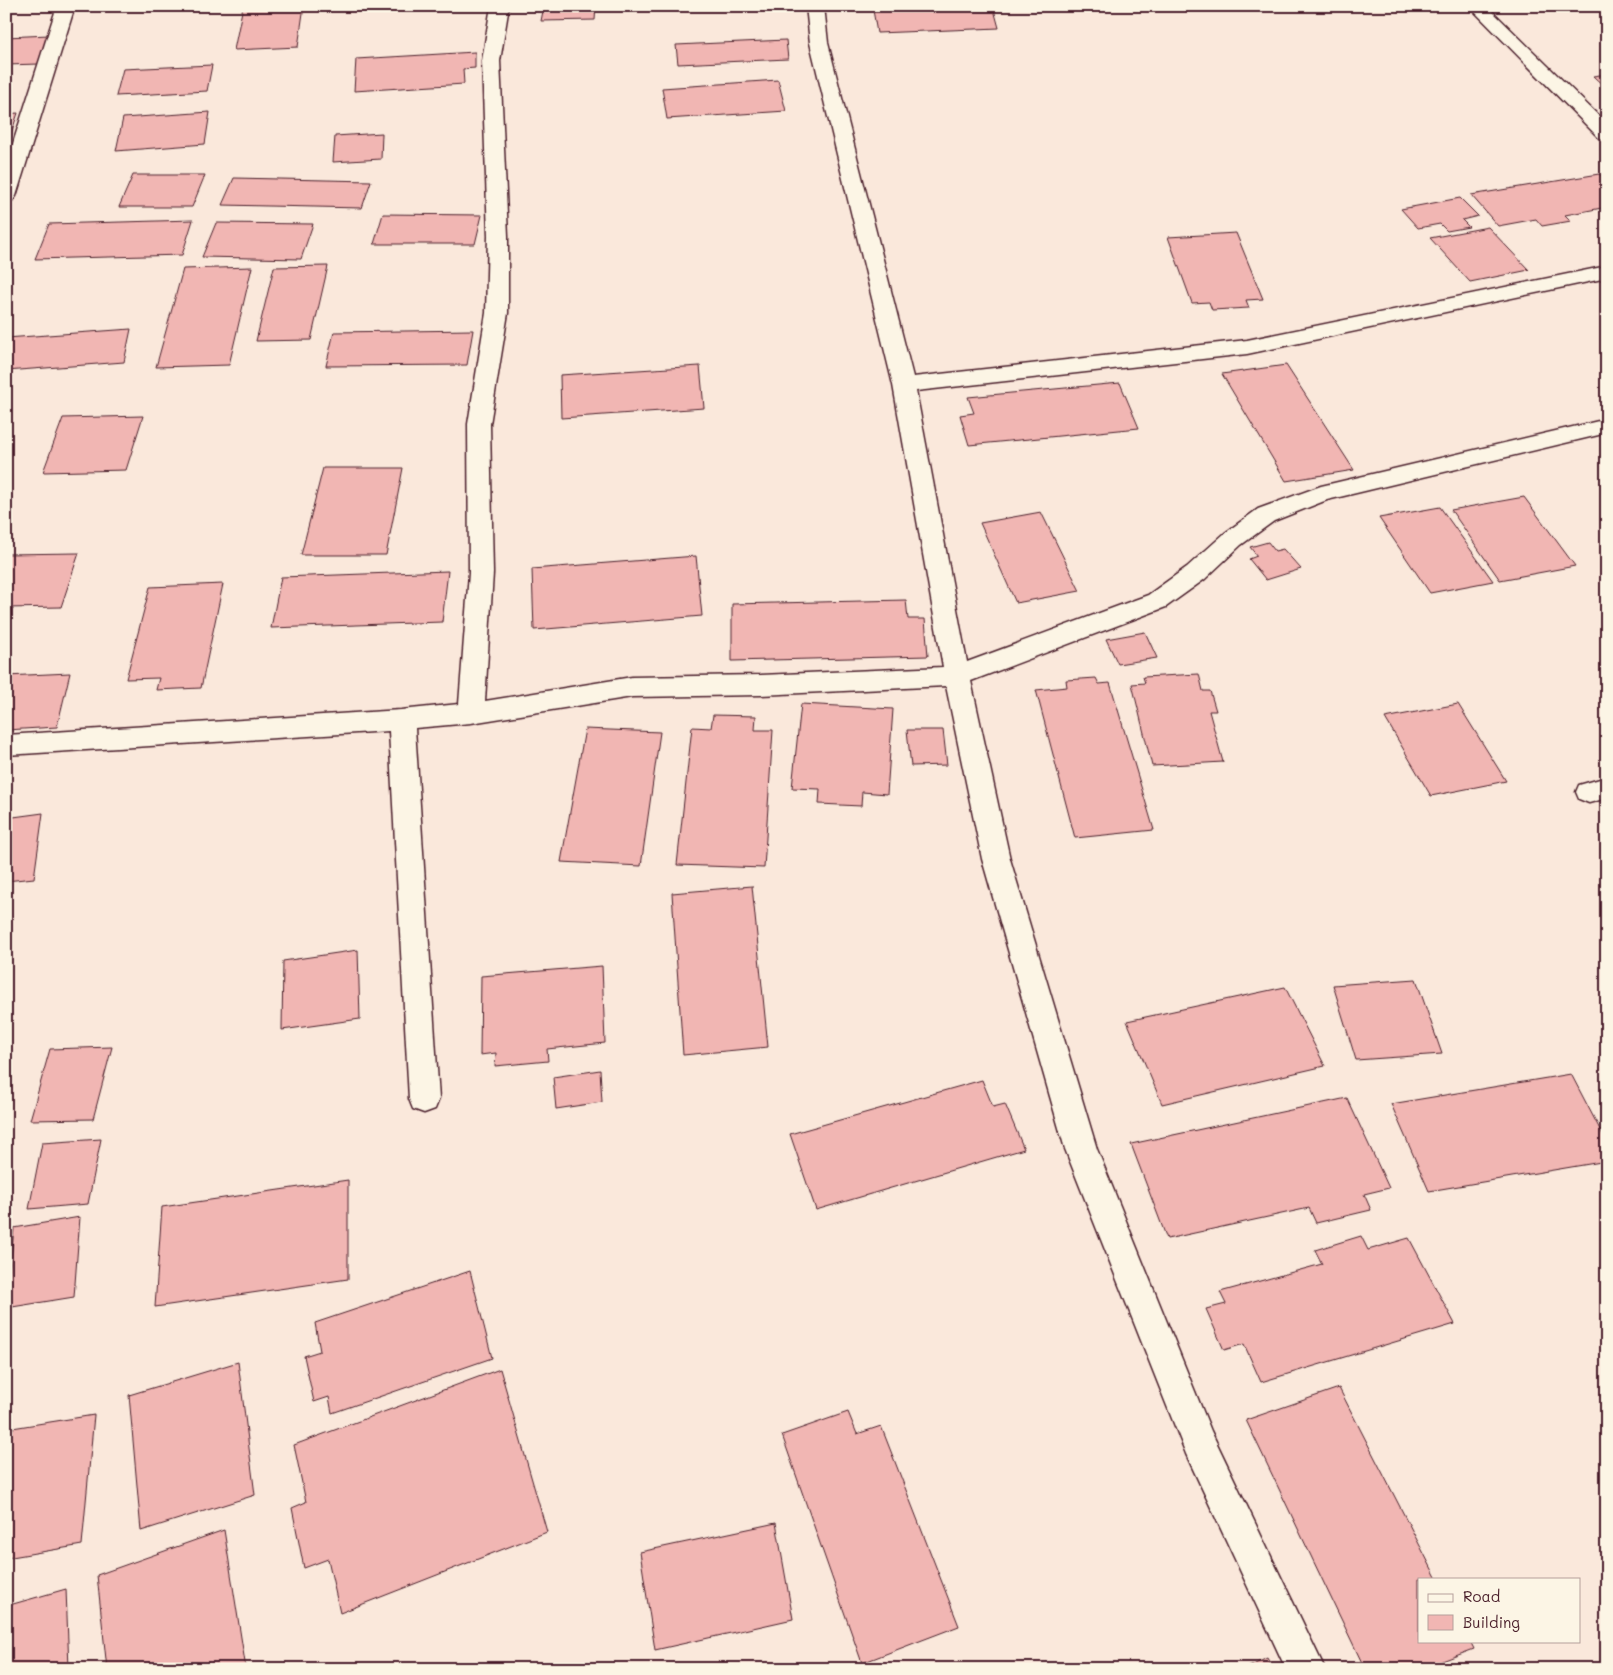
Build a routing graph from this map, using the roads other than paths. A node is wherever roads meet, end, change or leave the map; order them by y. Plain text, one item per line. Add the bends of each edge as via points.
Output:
1 (66, 6) edge
2 (500, 6) edge
3 (815, 6) edge
4 (1477, 6) edge
5 (1607, 135) edge
6 (6, 196) edge
7 (1607, 272) edge
8 (904, 385) junction
9 (1607, 426) edge
10 (957, 676) junction
11 (471, 713) junction
12 (401, 720) junction
13 (6, 745) edge
14 (424, 1099) dead end
15 (1306, 1669) edge

1 - 6 street
2 - 11 street via 491,62 498,236 497,313 479,424 481,573
3 - 8 street via 819,43
4 - 5 street
7 - 8 street via 1247,347
8 - 10 street
9 - 10 street via 1321,494 1266,515 1157,602
10 - 11 street via 632,687
10 - 15 street via 996,859 1081,1148 1198,1442
11 - 12 street
12 - 13 street
12 - 14 street

